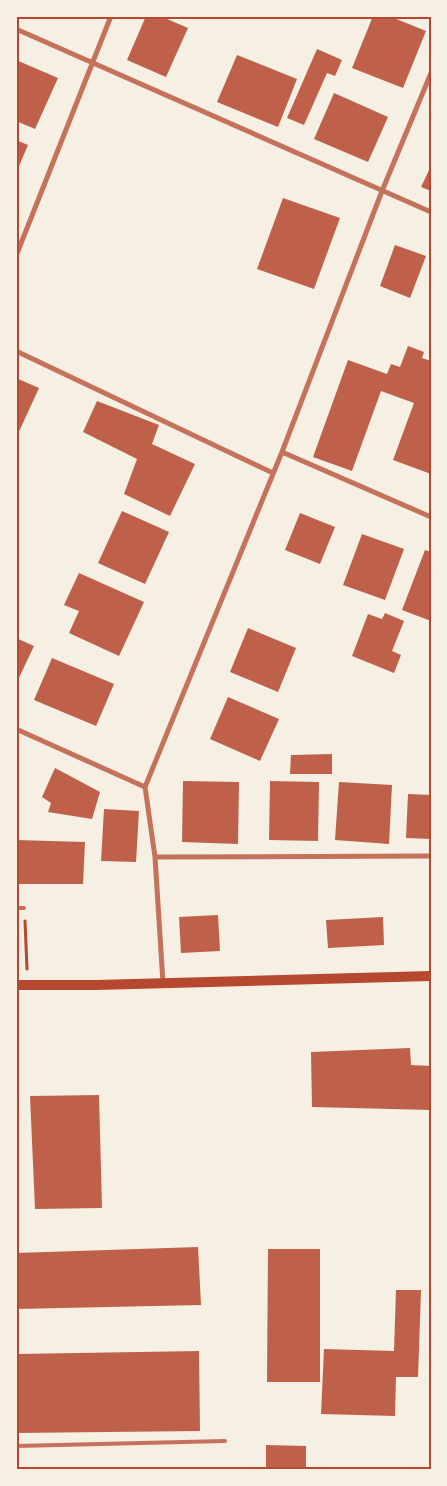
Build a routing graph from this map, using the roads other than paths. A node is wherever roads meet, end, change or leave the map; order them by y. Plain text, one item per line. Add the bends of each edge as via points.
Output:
1 (111, 16) edge
2 (16, 29) edge
3 (93, 62) junction
4 (431, 73) edge
5 (382, 191) junction
6 (431, 212) edge
7 (16, 256) edge
8 (16, 350) edge
9 (282, 452) junction
10 (273, 473) junction
11 (431, 517) edge
12 (16, 729) edge
13 (145, 787) junction
14 (431, 856) edge
15 (155, 857) junction
16 (16, 908) edge
17 (24, 908) road end
18 (431, 976) edge
19 (163, 983) junction
20 (16, 985) edge
21 (225, 1441) dead end
22 (16, 1446) edge

1 - 3 street
2 - 3 street
3 - 5 street
3 - 7 street
4 - 5 street
5 - 6 street
5 - 9 street
8 - 10 street
9 - 10 street
9 - 11 street
10 - 13 street
12 - 13 street
13 - 15 street
14 - 15 street
15 - 19 street
16 - 17 lane
18 - 19 main road
19 - 20 main road
21 - 22 lane

